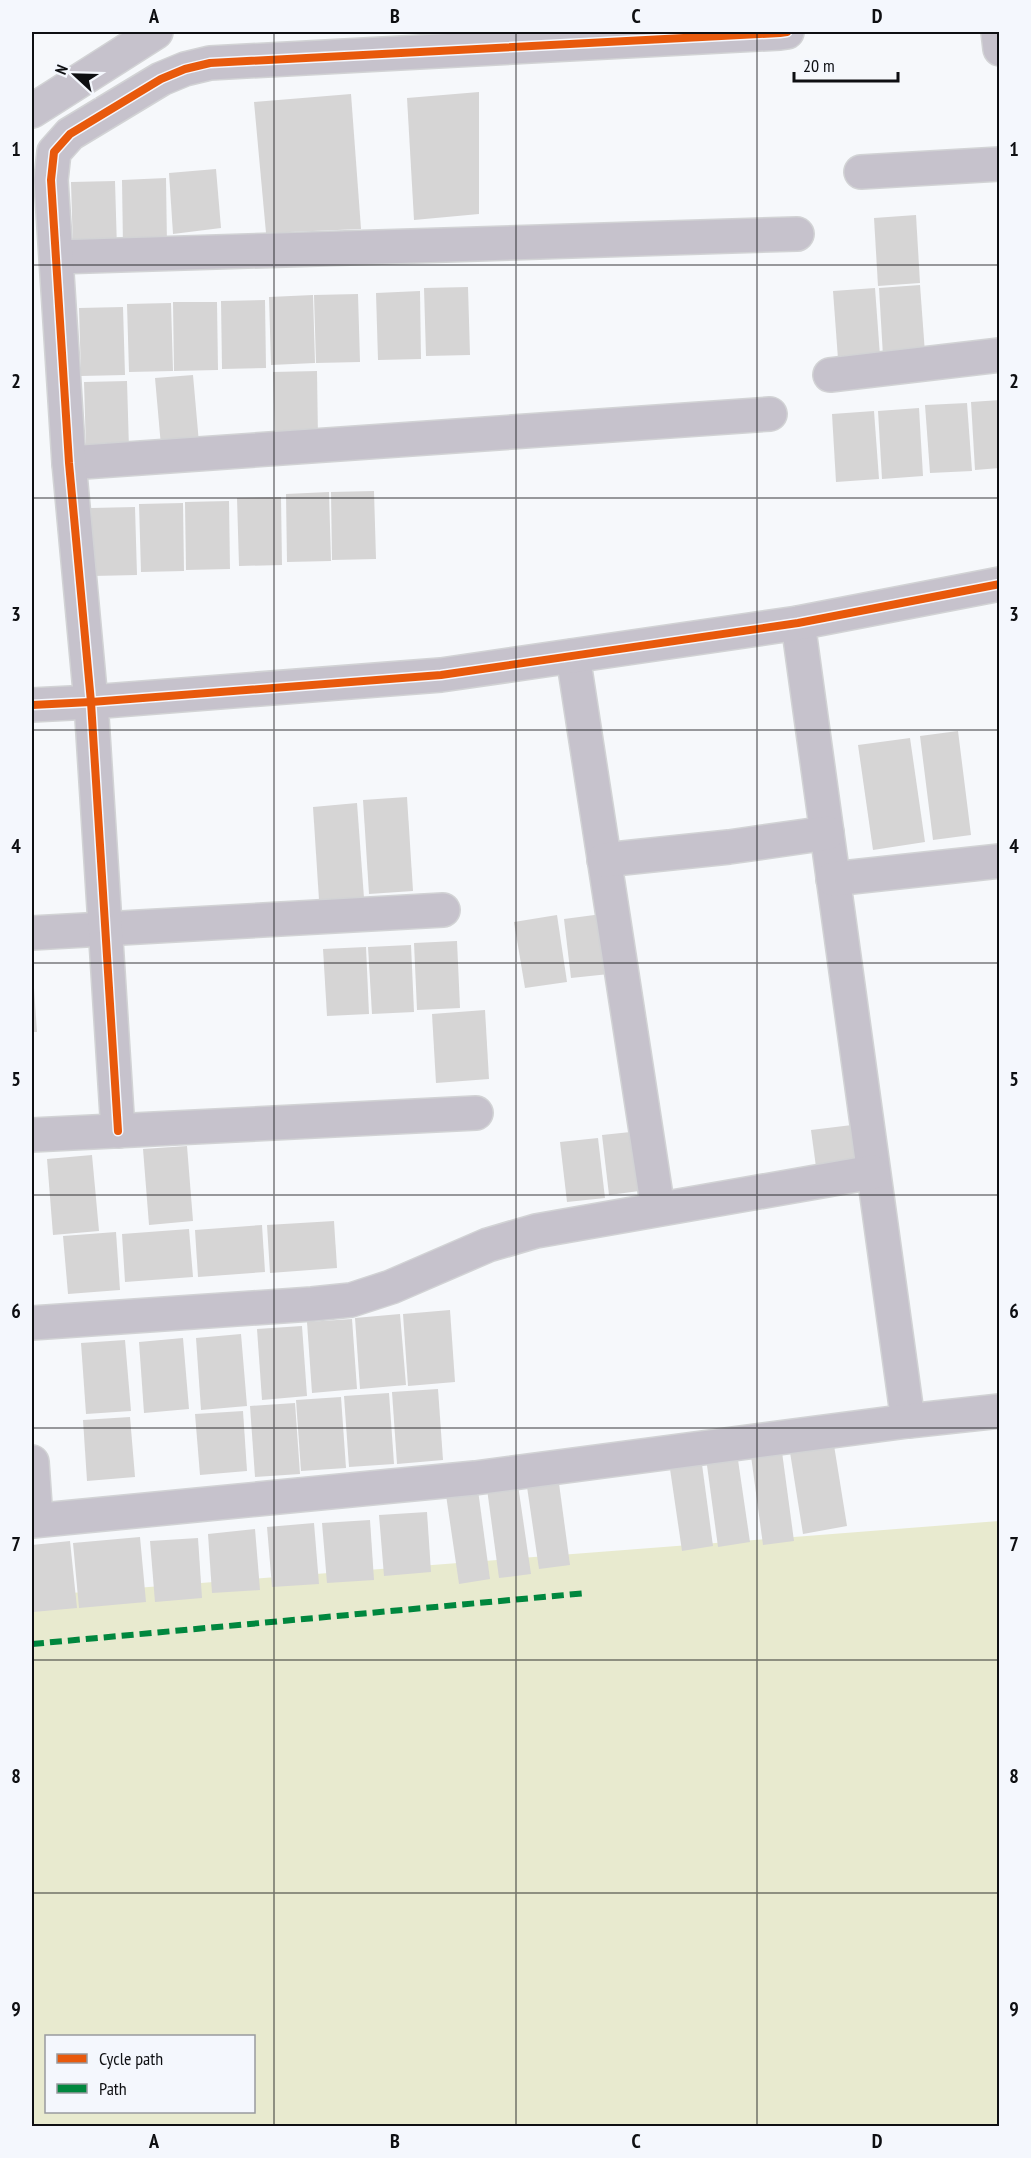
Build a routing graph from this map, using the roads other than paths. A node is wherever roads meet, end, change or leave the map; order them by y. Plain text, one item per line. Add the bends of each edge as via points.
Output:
1 (156, 32) edge
2 (787, 32) edge
3 (998, 32) edge
4 (999, 50) edge
5 (32, 111) edge
6 (999, 164) edge
7 (861, 172) dead end
8 (797, 234) dead end
9 (57, 257) junction
10 (999, 355) edge
11 (830, 375) dead end
12 (771, 414) dead end
13 (69, 463) junction
14 (999, 584) edge
15 (798, 623) junction
16 (573, 656) junction
17 (91, 702) junction
18 (32, 705) edge
19 (827, 833) junction
20 (604, 860) junction
21 (999, 861) edge
22 (833, 879) junction
23 (443, 910) dead end
24 (105, 929) junction
25 (32, 933) edge
26 (476, 1113) dead end
27 (118, 1131) junction
28 (32, 1135) edge
29 (873, 1172) junction
30 (658, 1209) junction
31 (32, 1323) edge
32 (999, 1411) edge
33 (908, 1422) junction
34 (32, 1462) edge
35 (34, 1521) edge

1 - 5 street
2 - 9 street via 210,63 185,69 161,78 70,134 54,152 51,180
3 - 4 street
6 - 7 street
8 - 9 street
9 - 13 street
10 - 11 street
12 - 13 street
13 - 17 street
14 - 15 street
15 - 16 street
15 - 19 street
16 - 17 street via 441,675
16 - 20 street
17 - 18 street
17 - 24 street
19 - 20 street
19 - 22 street
20 - 30 street
21 - 22 street
22 - 29 street
23 - 24 street
24 - 25 street
24 - 27 street
26 - 27 street
27 - 28 street
29 - 30 street
29 - 33 street
30 - 31 street via 536,1231 488,1245 351,1300
32 - 33 street
33 - 35 street via 475,1478
34 - 35 street

